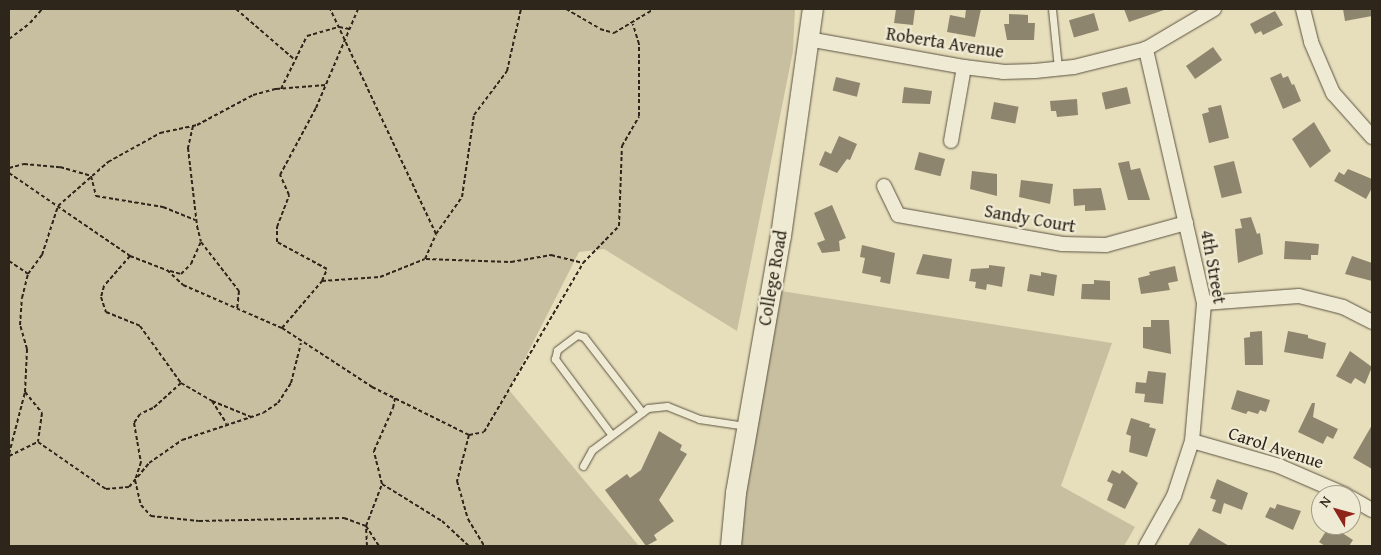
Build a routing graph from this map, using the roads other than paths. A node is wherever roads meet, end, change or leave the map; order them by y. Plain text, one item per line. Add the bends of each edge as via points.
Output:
1 (813, 9) edge
2 (1052, 9) edge
3 (1214, 9) edge
4 (1304, 9) edge
5 (808, 39) junction
6 (1146, 49) junction
7 (964, 67) junction
8 (1058, 68) junction
9 (1372, 137) edge
10 (952, 140) dead end
11 (884, 186) dead end
12 (1186, 223) junction
13 (1204, 303) junction
14 (1372, 322) edge
15 (642, 412) junction
16 (747, 426) junction
17 (611, 434) junction
18 (1192, 441) junction
19 (583, 466) dead end
20 (1323, 485) edge
21 (1361, 504) edge
22 (1372, 510) edge
23 (731, 546) edge
24 (1146, 546) edge

1 - 5 street, College Road
2 - 8 lane
3 - 6 street, Roberta Avenue
4 - 9 street via 1311,42 1333,93
5 - 7 street, Roberta Avenue
5 - 16 street, College Road via 781,236
6 - 8 street, Roberta Avenue
6 - 12 street, 4th Street
7 - 8 street, Roberta Avenue via 1003,72
7 - 10 street
11 - 12 street, Sandy Court via 898,215 1062,244 1106,245
12 - 13 street, 4th Street
13 - 14 street via 1299,296 1342,307
13 - 18 street, 4th Street
15 - 16 lane via 667,406 699,419
15 - 17 lane
15 - 17 lane via 584,337 577,335 557,350 555,360
16 - 23 street, College Road
17 - 19 lane via 592,450
18 - 20 street, Carol Avenue via 1279,466
18 - 24 street, 4th Street via 1174,496
21 - 22 street

